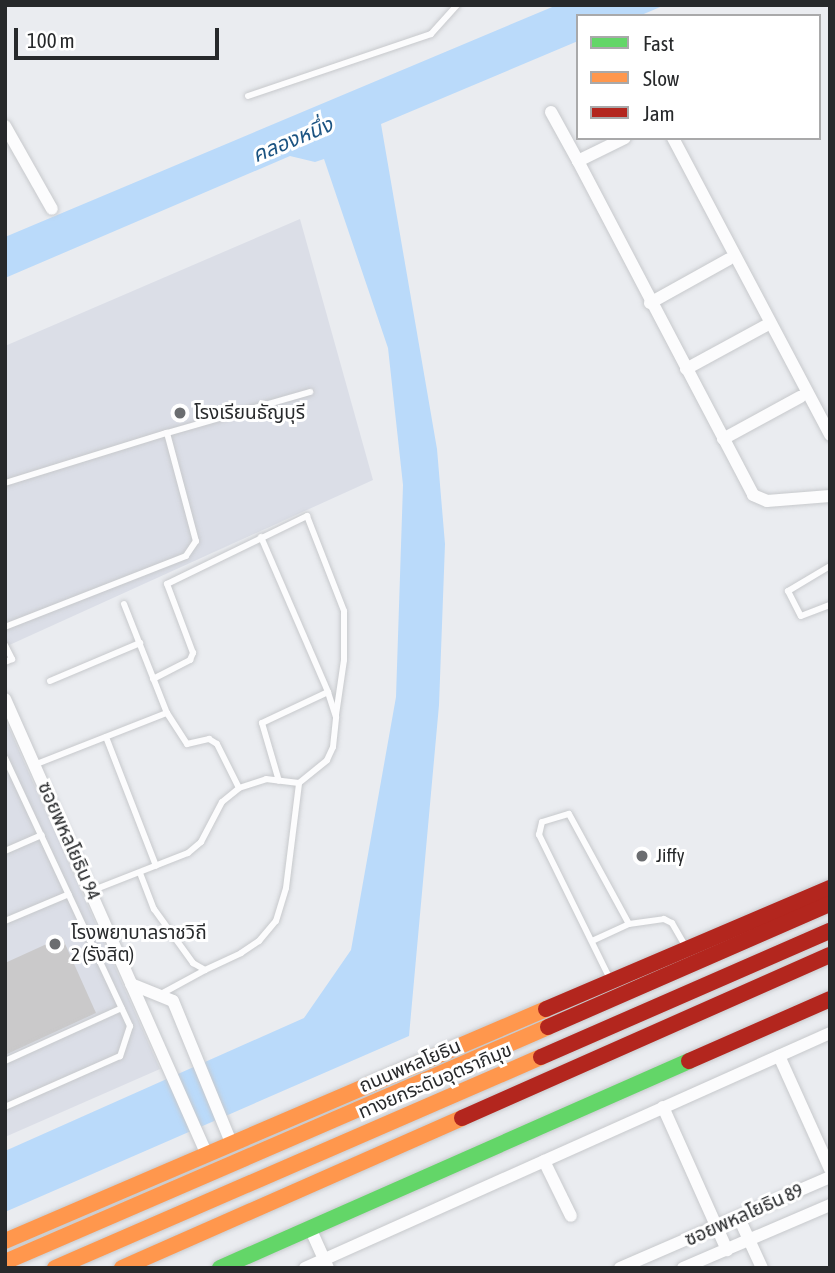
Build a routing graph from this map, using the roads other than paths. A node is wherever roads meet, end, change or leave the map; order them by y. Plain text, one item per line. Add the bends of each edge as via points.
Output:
1 (457, 5) edge
2 (248, 96) dead end
3 (551, 111) dead end
4 (5, 126) edge
5 (621, 140) edge
6 (674, 140) edge
7 (578, 161) junction
8 (52, 209) dead end
9 (729, 259) dead end
10 (650, 303) junction
11 (765, 327) dead end
12 (686, 369) junction
13 (310, 392) dead end
14 (800, 397) dead end
15 (167, 433) junction
16 (830, 435) edge
17 (723, 439) junction
18 (5, 483) edge
19 (830, 496) edge
20 (261, 537) junction
21 (830, 566) edge
22 (124, 604) dead end
23 (830, 605) edge
24 (5, 627) edge
25 (140, 643) junction
26 (5, 645) edge
27 (5, 662) edge
28 (153, 679) junction
29 (50, 681) dead end
30 (328, 692) junction
31 (5, 699) edge
32 (167, 713) junction
33 (336, 717) junction
34 (106, 737) junction
35 (6, 755) edge
36 (34, 765) junction
37 (279, 781) junction
38 (299, 783) junction
39 (239, 788) junction
40 (42, 835) junction
41 (5, 851) edge
42 (156, 866) junction
43 (140, 873) junction
44 (92, 891) junction
45 (69, 894) junction
46 (827, 894) edge
47 (5, 921) edge
48 (629, 924) junction
49 (830, 931) edge
50 (592, 941) junction
51 (688, 949) junction
52 (830, 956) edge
53 (205, 970) junction
54 (610, 980) junction
55 (131, 984) junction
56 (160, 995) junction
57 (830, 999) edge
58 (122, 1008) junction
59 (830, 1033) edge
60 (779, 1056) junction
61 (5, 1061) edge
62 (5, 1107) edge
63 (663, 1107) junction
64 (232, 1145) junction
65 (207, 1156) junction
66 (544, 1161) junction
67 (830, 1169) edge
68 (830, 1177) edge
69 (830, 1205) edge
70 (570, 1216) dead end
71 (739, 1218) junction
72 (717, 1227) junction
73 (310, 1228) junction
74 (79, 1229) junction
75 (750, 1240) junction
76 (5, 1241) edge
77 (5, 1247) edge
78 (727, 1250) junction
79 (5, 1262) edge
80 (327, 1263) edge
81 (637, 1264) edge
82 (55, 1268) edge
83 (124, 1268) edge
84 (220, 1268) edge
85 (305, 1268) edge
86 (620, 1268) edge
87 (683, 1268) edge
88 (762, 1268) edge

1 - 2 lane via 431,34
3 - 7 street
4 - 8 street
5 - 7 street
6 - 16 street
7 - 10 street
9 - 10 street
10 - 12 street
11 - 12 street
12 - 17 street
13 - 15 lane
14 - 17 street
15 - 18 lane
15 - 24 lane via 196,541 193,550
17 - 19 street via 753,495 760,499
20 - 28 lane via 167,584 192,653 190,660
20 - 30 lane
20 - 33 lane via 307,516 313,523 344,611 344,660
21 - 23 lane via 788,591 801,616
22 - 25 lane
25 - 28 lane
25 - 29 lane
26 - 27 lane via 12,659
28 - 32 lane
30 - 33 lane
30 - 37 lane via 262,723
31 - 36 street, ซอยพหลโยธิน 94
32 - 34 lane
32 - 39 lane via 187,744 209,739 218,744
33 - 38 lane via 327,760
34 - 36 lane
34 - 42 lane
35 - 40 lane
36 - 44 street, ซอยพหลโยธิน 94
37 - 38 lane
37 - 39 lane via 266,779
38 - 53 lane via 286,888 275,921 259,941
39 - 42 lane via 217,809 201,842
40 - 41 lane
40 - 45 lane
42 - 43 lane
43 - 44 lane
43 - 53 lane via 155,909 182,952
44 - 55 street, ซอยพหลโยธิน 94
45 - 47 lane
45 - 58 lane
46 - 51 main road, ถนนพหลโยธิน
46 - 74 main road, ถนนพหลโยธิน
48 - 50 lane
48 - 50 lane via 569,814 542,822 539,835
48 - 51 lane via 668,919
49 - 82 main road, ทางยกระดับอุตราภิมุข
50 - 54 lane
51 - 54 main road, ถนนพหลโยธิน
52 - 83 main road
53 - 56 lane
54 - 64 main road, ถนนพหลโยธิน
55 - 56 street
55 - 65 street, ซอยพหลโยธิน 94
56 - 64 street via 173,1001
57 - 73 main road
58 - 61 lane
58 - 62 lane via 131,1027 120,1056
59 - 60 street
60 - 63 street
60 - 67 street
63 - 66 street
63 - 72 street
64 - 65 main road, ถนนพหลโยธิน
65 - 76 main road, ถนนพหลโยธิน
66 - 70 street
66 - 80 street
68 - 71 street, ซอยพหลโยธิน 89
69 - 75 street, ซอยพหลโยธิน 89
71 - 72 street, ซอยพหลโยธิน 89
71 - 75 street
72 - 78 street
72 - 81 street, ซอยพหลโยธิน 89
73 - 80 street
73 - 84 main road
74 - 77 main road
74 - 79 main road, ถนนพหลโยธิน
75 - 78 street, ซอยพหลโยธิน 89
75 - 88 street
78 - 87 street, ซอยพหลโยธิน 89
80 - 85 street
81 - 86 street, ซอยพหลโยธิน 89

